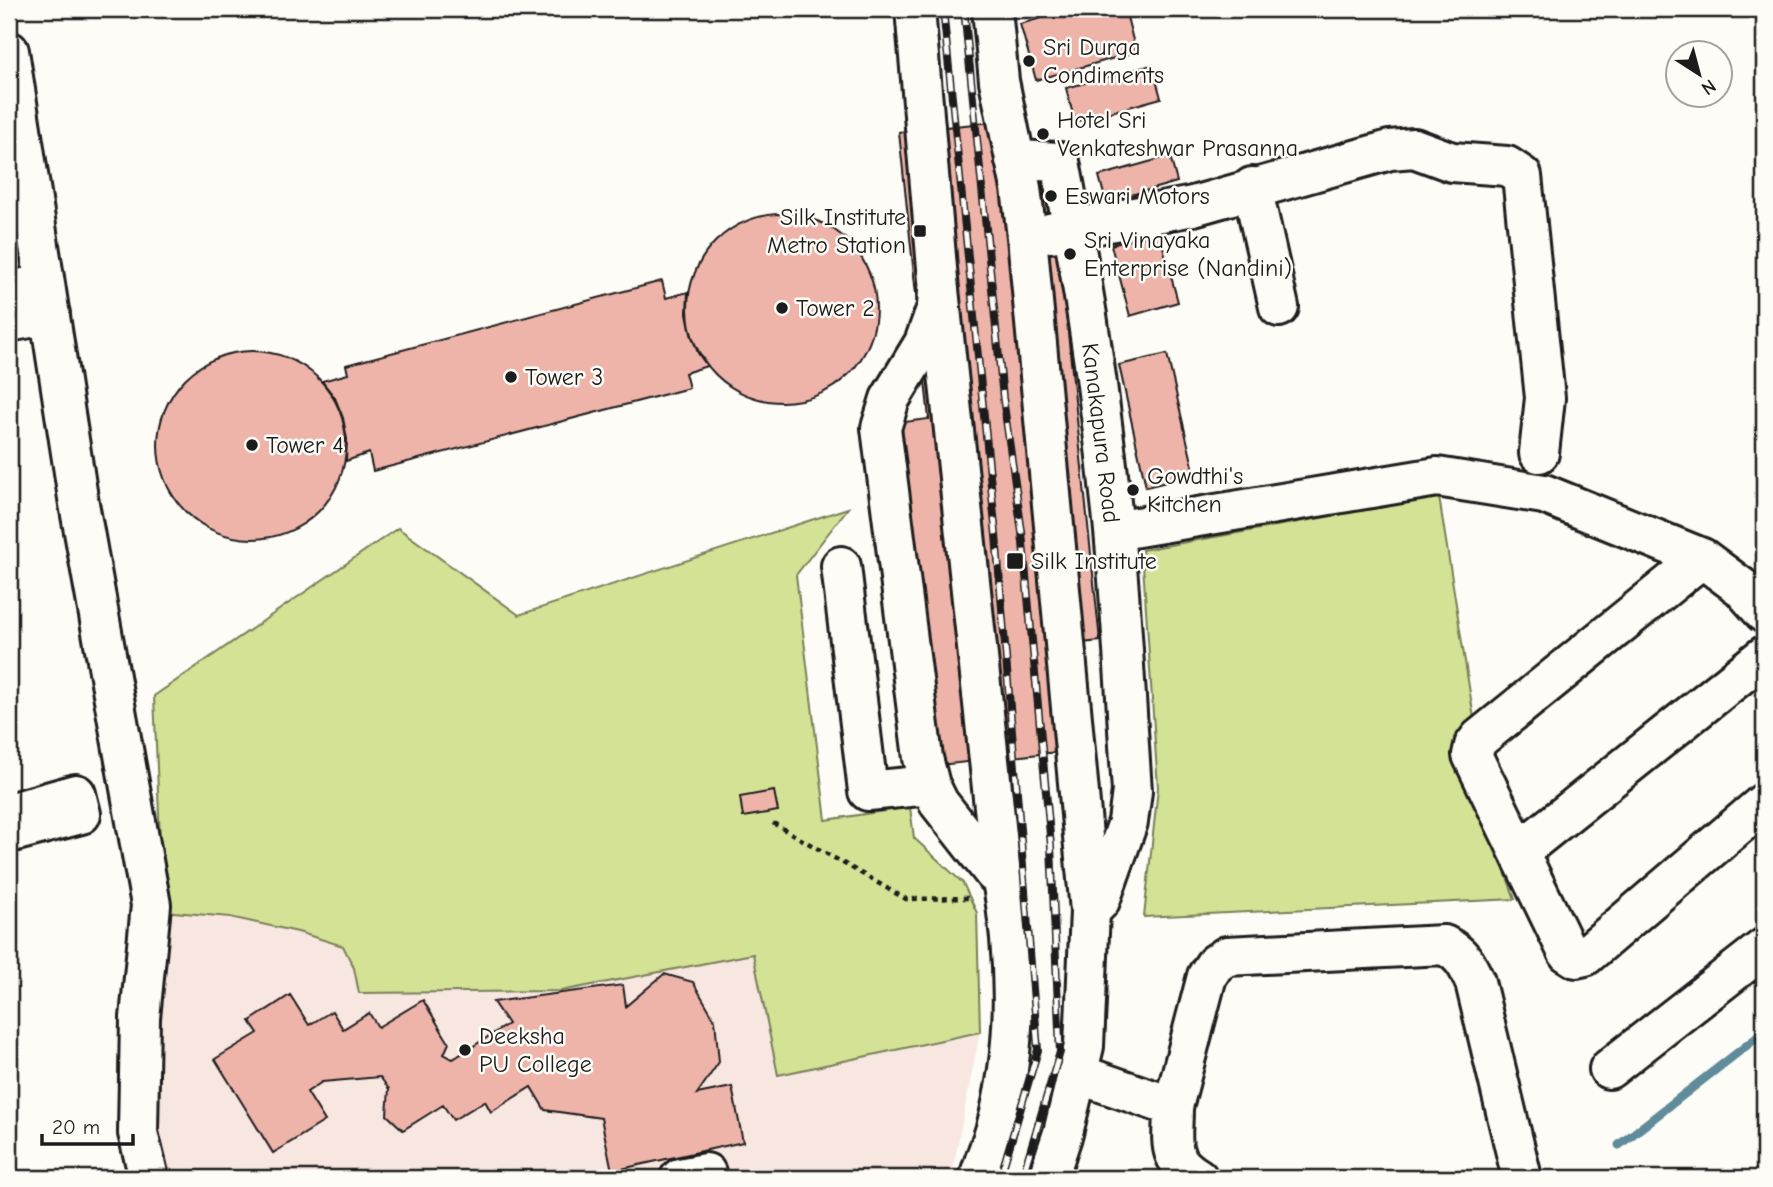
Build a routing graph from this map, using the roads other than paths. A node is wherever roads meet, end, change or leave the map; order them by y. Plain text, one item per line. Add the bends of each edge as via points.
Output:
1 (915, 9) edge
2 (992, 9) edge
3 (9, 51) edge
4 (1015, 160) junction
5 (1252, 187) junction
6 (1073, 228) junction
7 (1027, 237) junction
8 (938, 280) junction
9 (34, 296) edge
10 (1279, 307) dead end
11 (9, 322) edge
12 (1539, 453) dead end
13 (1114, 531) junction
14 (1702, 558) junction
15 (841, 566) dead end
16 (1756, 589) edge
17 (1764, 656) edge
18 (930, 785) junction
19 (1764, 803) edge
20 (9, 813) edge
21 (9, 833) edge
22 (1519, 852) junction
23 (1002, 879) junction
24 (1090, 911) junction
25 (1764, 948) edge
26 (1609, 1069) dead end
27 (1078, 1074) junction
28 (1173, 1107) junction
29 (1052, 1176) edge
30 (149, 1178) edge
31 (979, 1178) edge
32 (1198, 1178) edge
33 (1522, 1178) edge

1 - 8 main road
2 - 4 main road, Kanakapura Road via 999,81
3 - 9 main road
4 - 6 main road, Kanakapura Road via 1060,162
4 - 7 main road, Kanakapura Road
5 - 6 main road via 1192,206
5 - 10 main road
5 - 12 main road via 1390,150 1414,148 1452,162 1516,170 1522,176 1545,398
6 - 7 main road
6 - 13 main road, Kanakapura Road
7 - 24 main road, Kanakapura Road
8 - 18 main road via 937,307 924,343 890,400 881,428 921,746
8 - 23 main road
9 - 11 main road
9 - 30 main road via 78,498 151,905 140,1018 138,1133
13 - 14 main road via 1437,478 1544,494
13 - 24 main road, Kanakapura Road via 1132,791 1128,822 1100,901
14 - 16 main road
14 - 22 main road via 1474,746 1472,755
15 - 18 main road via 868,791
17 - 22 main road
18 - 23 main road via 939,803
19 - 22 main road via 1585,956 1576,958 1568,953
20 - 21 main road via 76,794 81,814
23 - 31 main road via 1012,948 1012,1015 1004,1091
24 - 27 main road, Kanakapura Road via 1084,1046
25 - 26 main road
27 - 28 main road
27 - 29 main road, Kanakapura Road
28 - 32 main road via 1175,1158
28 - 33 main road via 1207,976 1227,956 1444,945 1466,961 1475,982

